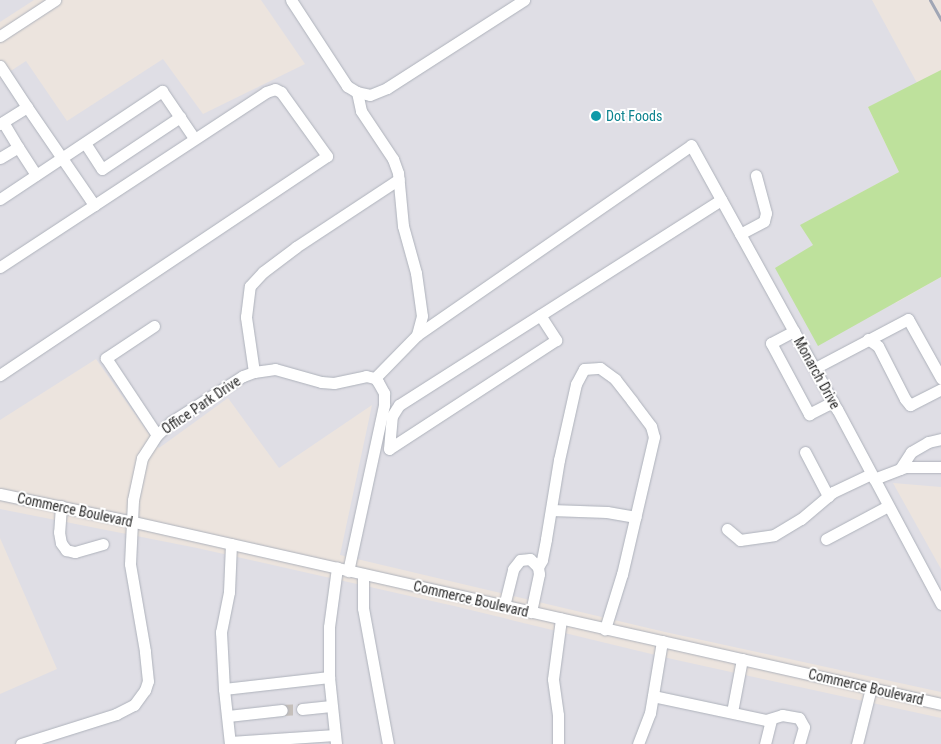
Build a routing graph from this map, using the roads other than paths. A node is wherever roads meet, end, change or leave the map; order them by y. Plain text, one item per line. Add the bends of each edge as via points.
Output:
1 (55, 0) edge
2 (291, 0) edge
3 (524, 0) edge
4 (0, 36) edge
5 (0, 66) edge
6 (357, 92) junction
7 (27, 107) junction
8 (180, 117) junction
9 (1, 123) edge
10 (194, 138) junction
11 (84, 144) junction
12 (18, 147) junction
13 (0, 158) edge
14 (62, 158) junction
15 (36, 175) junction
16 (756, 175) dead end
17 (398, 179) junction
18 (0, 198) edge
19 (721, 200) junction
20 (94, 205) junction
21 (740, 234) junction
22 (0, 267) edge
23 (540, 315) junction
24 (154, 326) dead end
25 (794, 330) junction
26 (417, 335) junction
27 (868, 339) junction
28 (815, 368) junction
29 (254, 372) junction
30 (0, 375) edge
31 (374, 378) junction
32 (941, 378) edge
33 (941, 389) edge
34 (833, 402) junction
35 (157, 435) junction
36 (941, 439) edge
37 (804, 452) dead end
38 (941, 467) edge
39 (900, 469) junction
40 (872, 476) junction
41 (0, 494) edge
42 (828, 496) junction
43 (61, 506) junction
44 (888, 506) junction
45 (551, 510) junction
46 (636, 517) junction
47 (134, 522) junction
48 (727, 528) dead end
49 (826, 539) dead end
50 (103, 544) dead end
51 (231, 544) junction
52 (538, 567) junction
53 (342, 570) junction
54 (364, 574) junction
55 (941, 604) edge
56 (504, 606) junction
57 (530, 612) junction
58 (561, 619) junction
59 (604, 629) junction
60 (662, 642) junction
61 (742, 660) junction
62 (329, 677) junction
63 (871, 688) junction
64 (224, 689) junction
65 (653, 696) junction
66 (941, 704) edge
67 (332, 706) junction
68 (302, 709) tunnel mouth
69 (282, 710) tunnel mouth
70 (732, 712) junction
71 (228, 716) junction
72 (771, 720) junction
73 (335, 739) edge
74 (230, 743) edge
75 (21, 744) edge
76 (388, 744) edge
77 (558, 744) edge
78 (638, 744) edge
79 (765, 744) edge
80 (799, 744) edge
81 (857, 744) edge

1 - 4 street
2 - 6 street via 347,86
3 - 6 street via 387,88 370,94
5 - 7 street
6 - 17 street via 361,111 393,159
7 - 9 street
7 - 14 street
8 - 10 street
8 - 11 street via 162,92
8 - 11 street via 102,169
9 - 12 street
10 - 20 street
10 - 30 street via 275,89 281,92 327,156
11 - 14 street
12 - 13 street
12 - 15 street
14 - 15 street
14 - 20 street
15 - 18 street
16 - 21 street via 766,213 764,221
17 - 26 street via 403,226 416,273 422,316
17 - 29 street via 296,247 262,272 250,286 246,317
19 - 21 street, Monarch Drive
19 - 23 street
19 - 26 street, Monarch Drive via 691,145
20 - 22 street
21 - 25 street, Monarch Drive
23 - 23 street via 399,405 392,416 389,449 556,340
24 - 35 street via 106,358
25 - 28 street, Monarch Drive
25 - 34 street via 771,343 809,414
26 - 31 street
27 - 28 street
27 - 32 street via 908,319
27 - 33 street via 878,346 910,405
28 - 34 street, Monarch Drive
29 - 31 street, Office Park Drive via 275,369 334,383 366,376
29 - 35 street, Office Park Drive via 179,417
31 - 53 street via 384,393 384,405
34 - 40 street, Monarch Drive
35 - 47 street, Office Park Drive via 142,458 133,500
36 - 39 street via 911,452
37 - 42 street
38 - 39 street
39 - 40 street
40 - 42 street
40 - 44 street, Monarch Drive
41 - 43 street, Commerce Boulevard
42 - 48 street via 801,519 774,535 740,540
43 - 47 street, Commerce Boulevard
43 - 50 street via 59,532 66,550 75,552
44 - 49 street
44 - 55 street, Monarch Drive
45 - 46 street via 608,512
45 - 46 street via 576,384 584,369 590,367 600,368 615,379 651,426 654,437
45 - 52 street
46 - 59 street
47 - 51 street, Commerce Boulevard
47 - 75 street, Office Park Drive via 130,564 145,651 146,690 134,705 116,714
51 - 53 street, Commerce Boulevard
51 - 64 street via 229,592 221,632
52 - 56 street via 525,558 516,564
52 - 57 street
53 - 54 street, Commerce Boulevard
53 - 62 street via 329,627
54 - 56 street, Commerce Boulevard
54 - 76 street via 363,608
56 - 57 street, Commerce Boulevard
57 - 58 street, Commerce Boulevard
58 - 59 street, Commerce Boulevard
58 - 77 street via 553,679
59 - 60 street, Commerce Boulevard
60 - 61 street, Commerce Boulevard
60 - 65 street
61 - 63 street, Commerce Boulevard
61 - 70 street
62 - 64 street
62 - 67 street
63 - 66 street, Commerce Boulevard
63 - 81 street
64 - 71 street
65 - 70 street
65 - 78 street
67 - 68 street
67 - 73 street
69 - 71 street
70 - 72 street
71 - 74 street
72 - 79 street
72 - 80 street via 782,715 801,719 804,726
73 - 74 street

